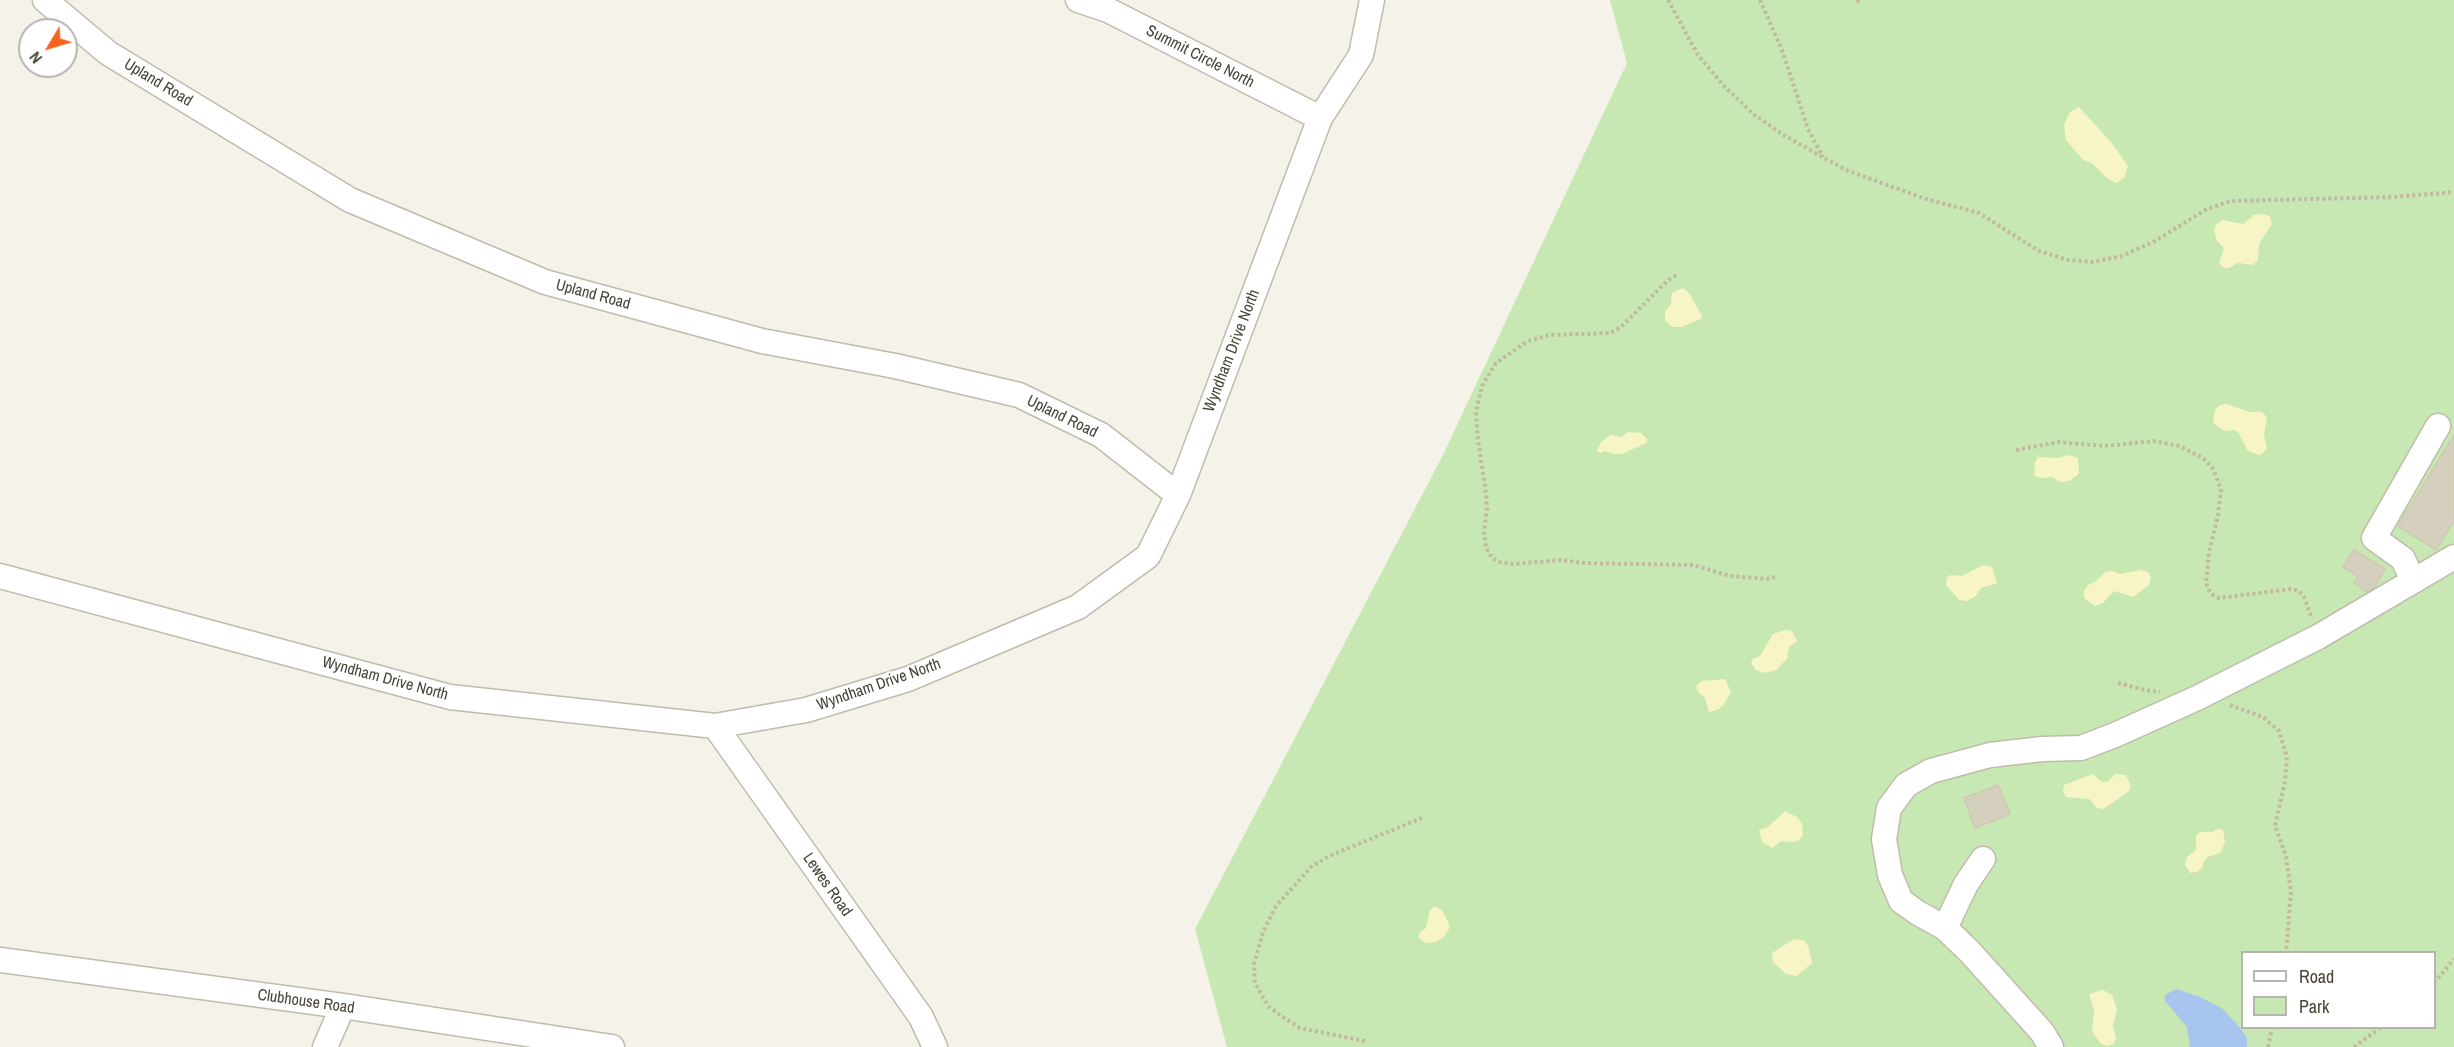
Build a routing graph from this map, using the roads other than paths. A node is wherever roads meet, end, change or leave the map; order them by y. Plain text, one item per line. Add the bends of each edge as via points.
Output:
1 (45, 0) edge
2 (1078, 0) edge
3 (1372, 0) edge
4 (1110, 5) edge
5 (1320, 118) junction
6 (2438, 426) dead end
7 (1178, 495) junction
8 (2454, 557) edge
9 (0, 576) edge
10 (2413, 581) junction
11 (715, 726) junction
12 (1983, 859) dead end
13 (1945, 928) junction
14 (0, 960) edge
15 (342, 1006) junction
16 (325, 1047) edge
17 (612, 1047) edge
18 (935, 1047) edge
19 (2051, 1047) edge

1 - 7 street, Upland Road via 108,53 350,200 545,282 762,341 1019,395 1101,435
2 - 4 street, Summit Circle North
3 - 5 street, Wyndham Drive North via 1361,55
4 - 5 street, Summit Circle North
5 - 7 street, Wyndham Drive North
6 - 10 street via 2374,538 2403,559
7 - 11 street, Wyndham Drive North via 1148,556 1078,607 908,679 806,710
8 - 10 street
9 - 11 street, Wyndham Drive North via 450,697
10 - 13 street via 2318,637 2115,735 2081,748 1990,755 1931,771 1906,785 1889,808 1884,839 1890,875 1901,901
11 - 18 street, Lewes Road via 921,1017
12 - 13 street
13 - 19 street via 2042,1032
14 - 15 street, Clubhouse Road
15 - 16 street
15 - 17 street, Clubhouse Road

